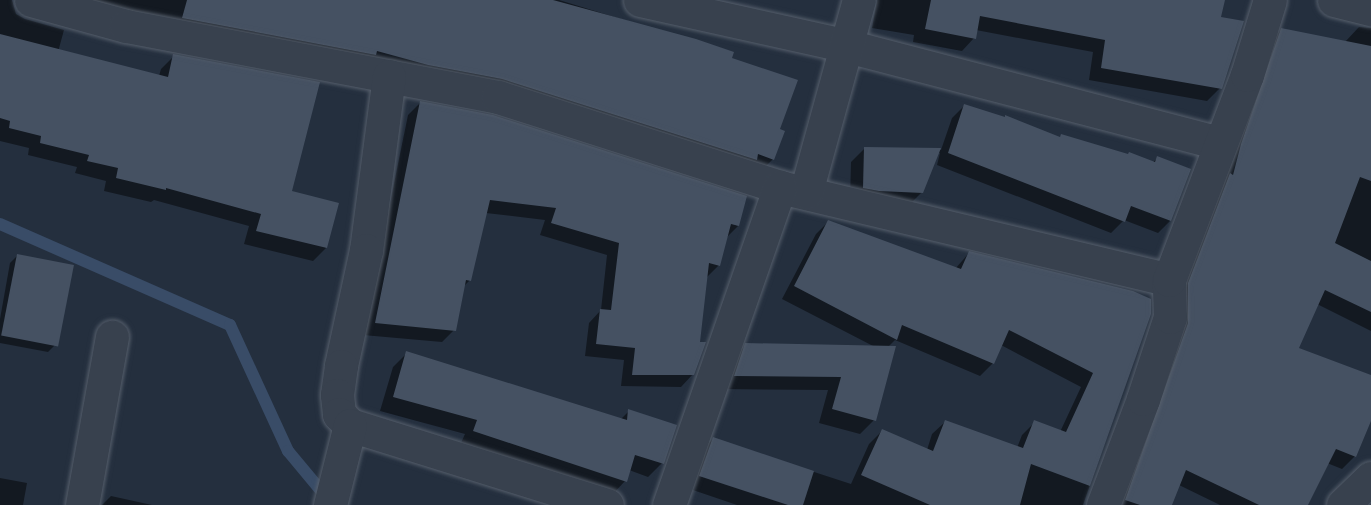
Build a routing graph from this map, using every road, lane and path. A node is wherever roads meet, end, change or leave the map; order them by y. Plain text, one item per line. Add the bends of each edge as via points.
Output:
1 (31, 0) edge
2 (640, 0) edge
3 (859, 0) edge
4 (1270, 0) edge
5 (1334, 0) edge
6 (1371, 9) edge
7 (847, 46) junction
8 (389, 76) junction
9 (1220, 143) junction
10 (793, 190) junction
11 (1169, 280) junction
12 (112, 337) dead end
13 (350, 425) junction
14 (1371, 478) edge
15 (333, 495) edge
16 (82, 505) edge
17 (607, 505) edge
18 (669, 505) edge
19 (1103, 505) edge
20 (1343, 505) edge

1 - 8 street via 126,26
2 - 7 street
3 - 7 street
4 - 9 street via 1247,75
5 - 6 street
7 - 9 street
7 - 10 street
8 - 10 street via 498,97
8 - 13 street via 366,250 337,395 339,414
9 - 11 street
10 - 11 street
10 - 18 street
11 - 19 street via 1170,317
12 - 16 street
13 - 15 street
13 - 17 street
14 - 20 street

